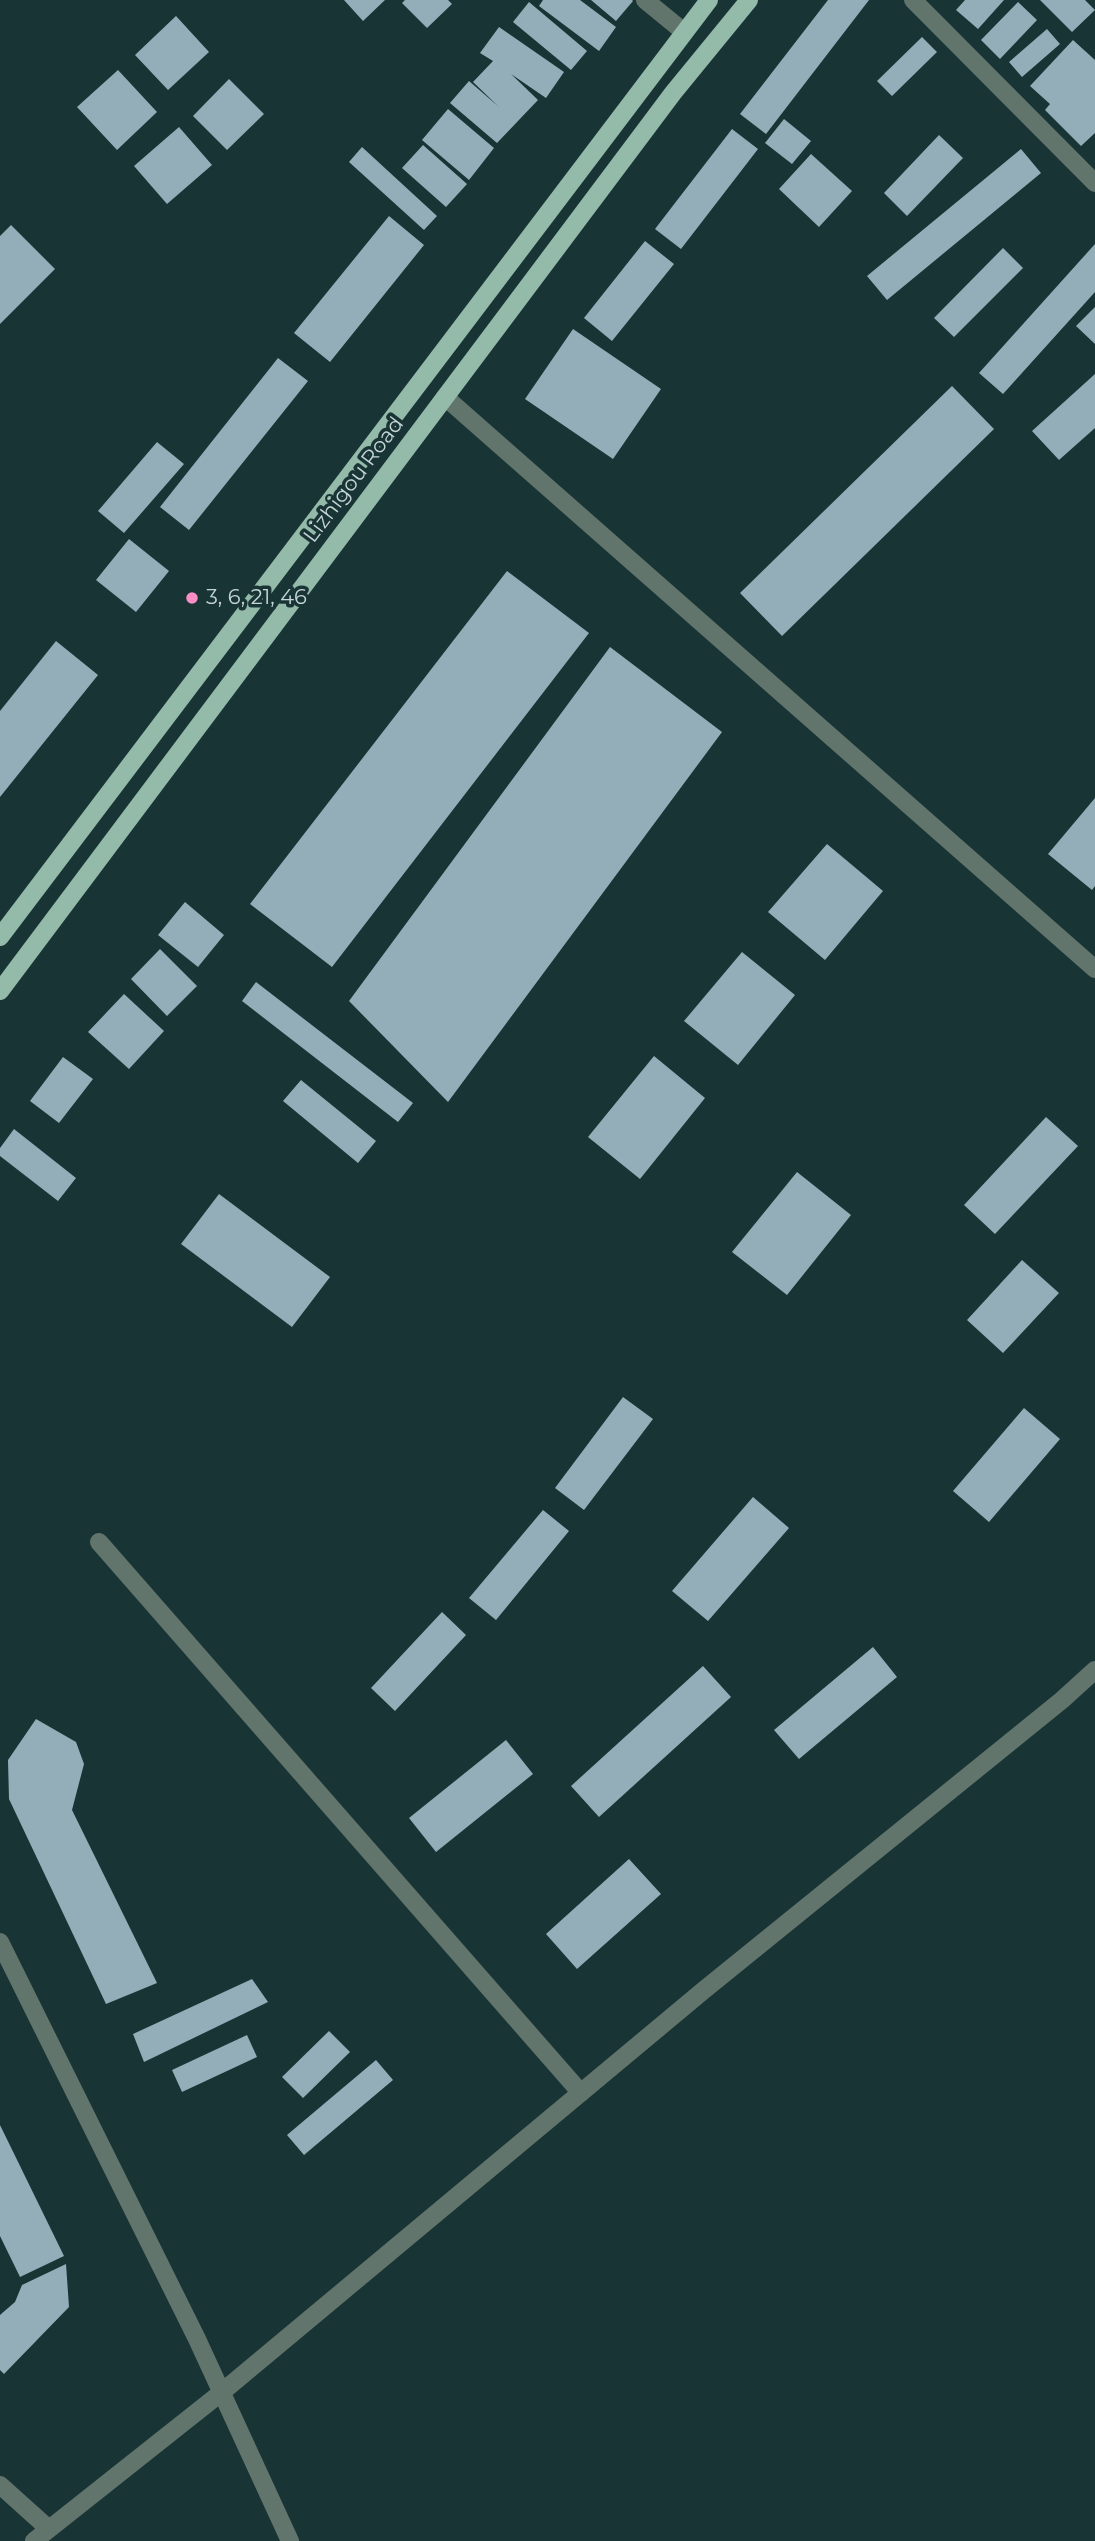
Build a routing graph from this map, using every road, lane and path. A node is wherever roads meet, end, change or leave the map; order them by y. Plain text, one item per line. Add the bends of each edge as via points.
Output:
1 (645, 0) edge
2 (709, 0) edge
3 (749, 0) edge
4 (913, 0) edge
5 (684, 32) junction
6 (1095, 183) edge
7 (445, 397) junction
8 (0, 937) edge
9 (1095, 969) edge
10 (0, 991) edge
11 (99, 1542) dead end
12 (1095, 1670) edge
13 (0, 1942) edge
14 (581, 2093) junction
15 (222, 2392) junction
16 (0, 2485) edge
17 (48, 2529) junction
18 (34, 2541) edge
19 (290, 2541) edge

1 - 5 street
2 - 5 main road, Lizhigou Road
3 - 7 main road, Lizhigou Road via 673,93
4 - 6 street
5 - 8 main road, Lizhigou Road
7 - 9 street
7 - 10 main road, Lizhigou Road
11 - 14 street
12 - 14 street
13 - 15 street
14 - 15 street
15 - 17 street
15 - 19 street
16 - 17 street
17 - 18 street

